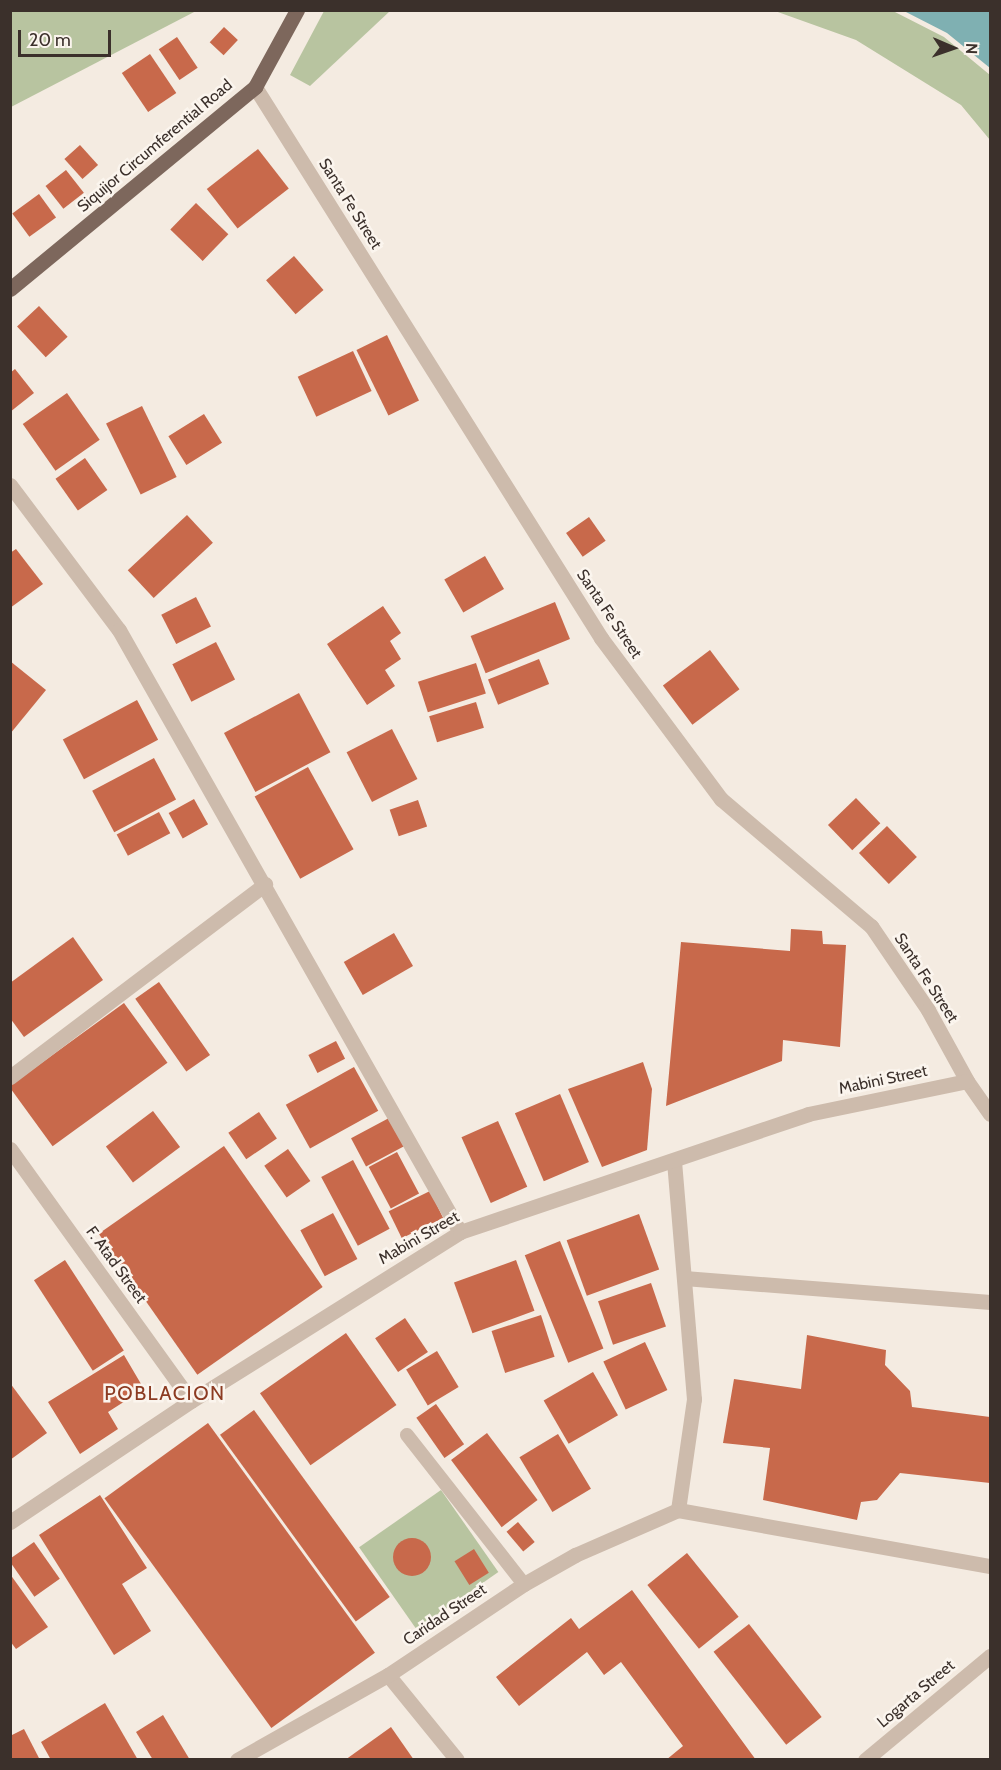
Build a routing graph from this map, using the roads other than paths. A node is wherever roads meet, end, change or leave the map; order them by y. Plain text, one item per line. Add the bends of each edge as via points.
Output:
1 (297, 10) edge
2 (255, 87) junction
3 (10, 289) edge
4 (10, 485) edge
5 (266, 884) junction
6 (10, 1077) edge
7 (967, 1081) junction
8 (990, 1114) edge
9 (10, 1149) edge
10 (674, 1161) junction
11 (460, 1232) junction
12 (684, 1278) junction
13 (990, 1302) edge
14 (191, 1401) junction
15 (407, 1435) dead end
16 (678, 1510) junction
17 (10, 1522) edge
18 (990, 1566) edge
19 (524, 1584) junction
20 (990, 1656) edge
21 (388, 1675) junction
22 (237, 1760) edge
23 (457, 1760) edge
24 (865, 1760) edge

1 - 2 main road, Siquijor Circumferential Road
2 - 3 main road, Siquijor Circumferential Road
2 - 7 street, Santa Fe Street via 601,638 721,800 871,926 928,1010
4 - 5 street via 119,630
5 - 6 street
5 - 11 street
7 - 8 street, Santa Fe Street
7 - 10 street, Mabini Street via 808,1114
9 - 14 street, F. Atad Street
10 - 11 street, Mabini Street
10 - 12 street
11 - 14 street, Mabini Street
12 - 13 street
12 - 16 street via 694,1400
14 - 17 street, Mabini Street
15 - 19 lane
16 - 18 street
16 - 19 street, Caridad Street via 575,1556
19 - 21 street, Caridad Street
20 - 24 street, Logarta Street
21 - 22 street, Caridad Street
21 - 23 street

